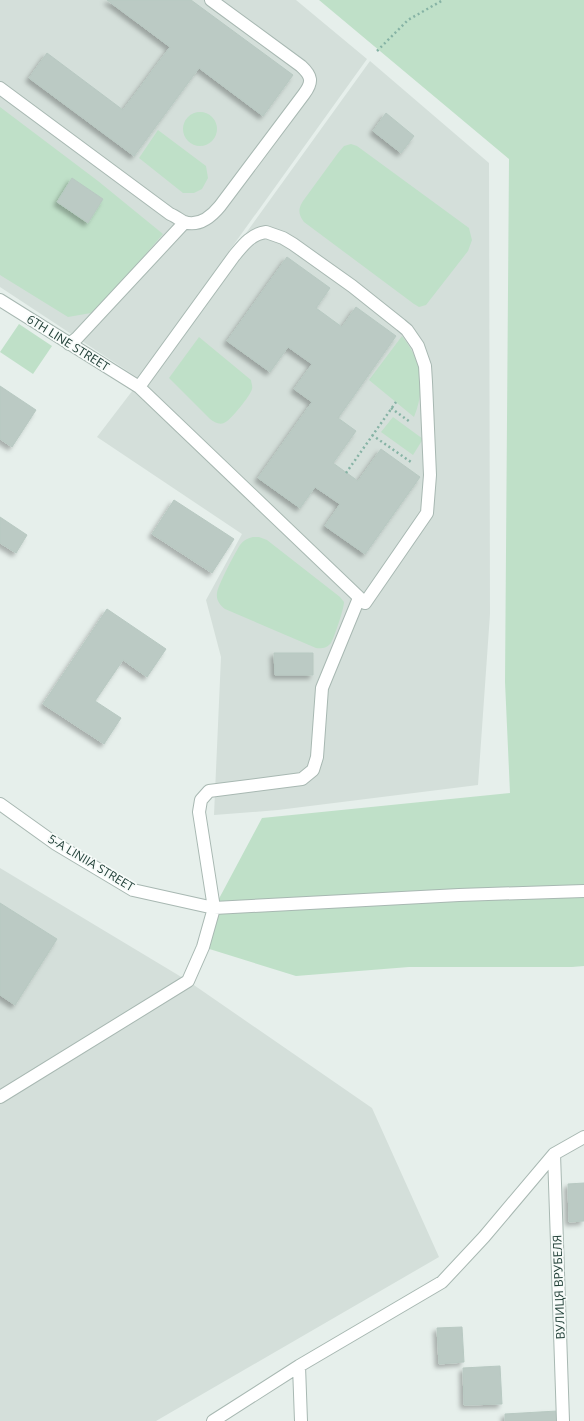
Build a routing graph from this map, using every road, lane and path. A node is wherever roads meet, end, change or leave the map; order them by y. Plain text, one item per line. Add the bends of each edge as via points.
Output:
1 (211, 0) edge
2 (443, 0) edge
3 (377, 51) dead end
4 (0, 88) edge
5 (185, 222) junction
6 (0, 300) edge
7 (69, 344) junction
8 (137, 387) junction
9 (396, 402) dead end
10 (372, 435) junction
11 (346, 473) dead end
12 (430, 474) junction
13 (359, 598) junction
14 (0, 804) edge
15 (584, 891) edge
16 (214, 908) junction
17 (0, 1097) edge
18 (584, 1137) edge
19 (554, 1154) junction
20 (299, 1366) junction
21 (213, 1421) edge
22 (301, 1421) edge
23 (563, 1421) edge

1 - 5 street via 300,66 310,79 304,94 211,217 199,222
2 - 3 path via 408,20
4 - 5 street via 170,214
5 - 7 street
6 - 7 street, 6TH LINE STREET
7 - 8 street, 6TH LINE STREET
8 - 12 street via 246,241 257,233 266,232 288,241 339,276 401,325 418,346 425,366
8 - 13 street, 6TH LINE STREET
9 - 10 path
10 - 11 path
10 - 12 path
12 - 13 street via 427,513 365,603
13 - 16 street via 322,688 317,757 313,770 302,779 209,791 201,800 200,812
14 - 16 street, 5-A LINIIA STREET via 56,844 133,890
15 - 16 street, 5-A LINIIA STREET
16 - 17 street via 203,947 188,981
18 - 19 street
19 - 20 street via 442,1282
19 - 23 street, ВУЛИЦЯ ВРУБЕЛЯ
20 - 21 street
20 - 22 street

